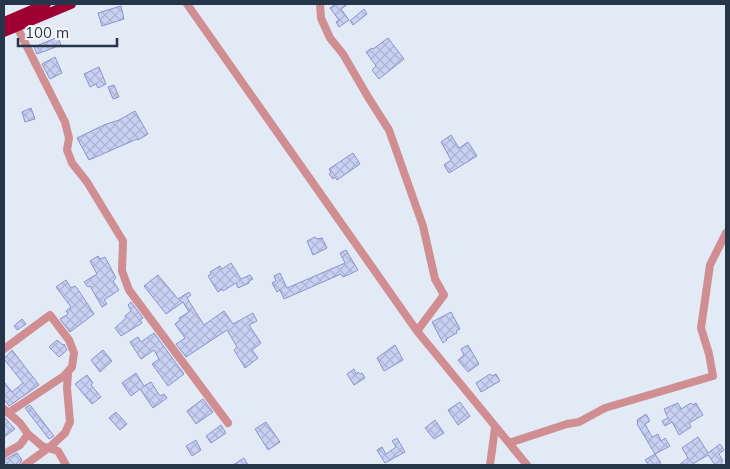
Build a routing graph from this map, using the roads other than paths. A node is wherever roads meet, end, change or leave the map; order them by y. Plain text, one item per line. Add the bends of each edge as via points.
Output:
1 (46, 4) edge
2 (71, 4) edge
3 (188, 4) edge
4 (320, 4) edge
5 (4, 22) edge
6 (17, 27) junction
7 (4, 32) edge
8 (726, 233) edge
9 (417, 331) junction
10 (4, 349) edge
11 (68, 372) junction
12 (6, 411) edge
13 (228, 423) dead end
14 (495, 428) junction
15 (28, 434) junction
16 (509, 443) junction
17 (48, 448) junction
18 (4, 454) edge
19 (25, 465) edge
20 (66, 465) edge
21 (490, 465) edge
22 (527, 465) edge

1 - 5 highway
2 - 6 highway
3 - 9 street
4 - 9 street via 321,18 330,38 389,130 423,226 435,279 444,295
6 - 7 highway
6 - 13 street via 65,122 69,138 67,150 72,163 123,241 122,271 129,290
8 - 16 street via 710,265 701,328 713,376 605,408 579,422
9 - 14 street
10 - 11 street via 50,314 69,340 74,353
11 - 12 street
11 - 17 street via 70,422 65,433
12 - 15 street
14 - 16 street
14 - 21 street
15 - 17 street
15 - 18 street via 20,445
16 - 22 street
17 - 19 street
17 - 20 street via 58,452

